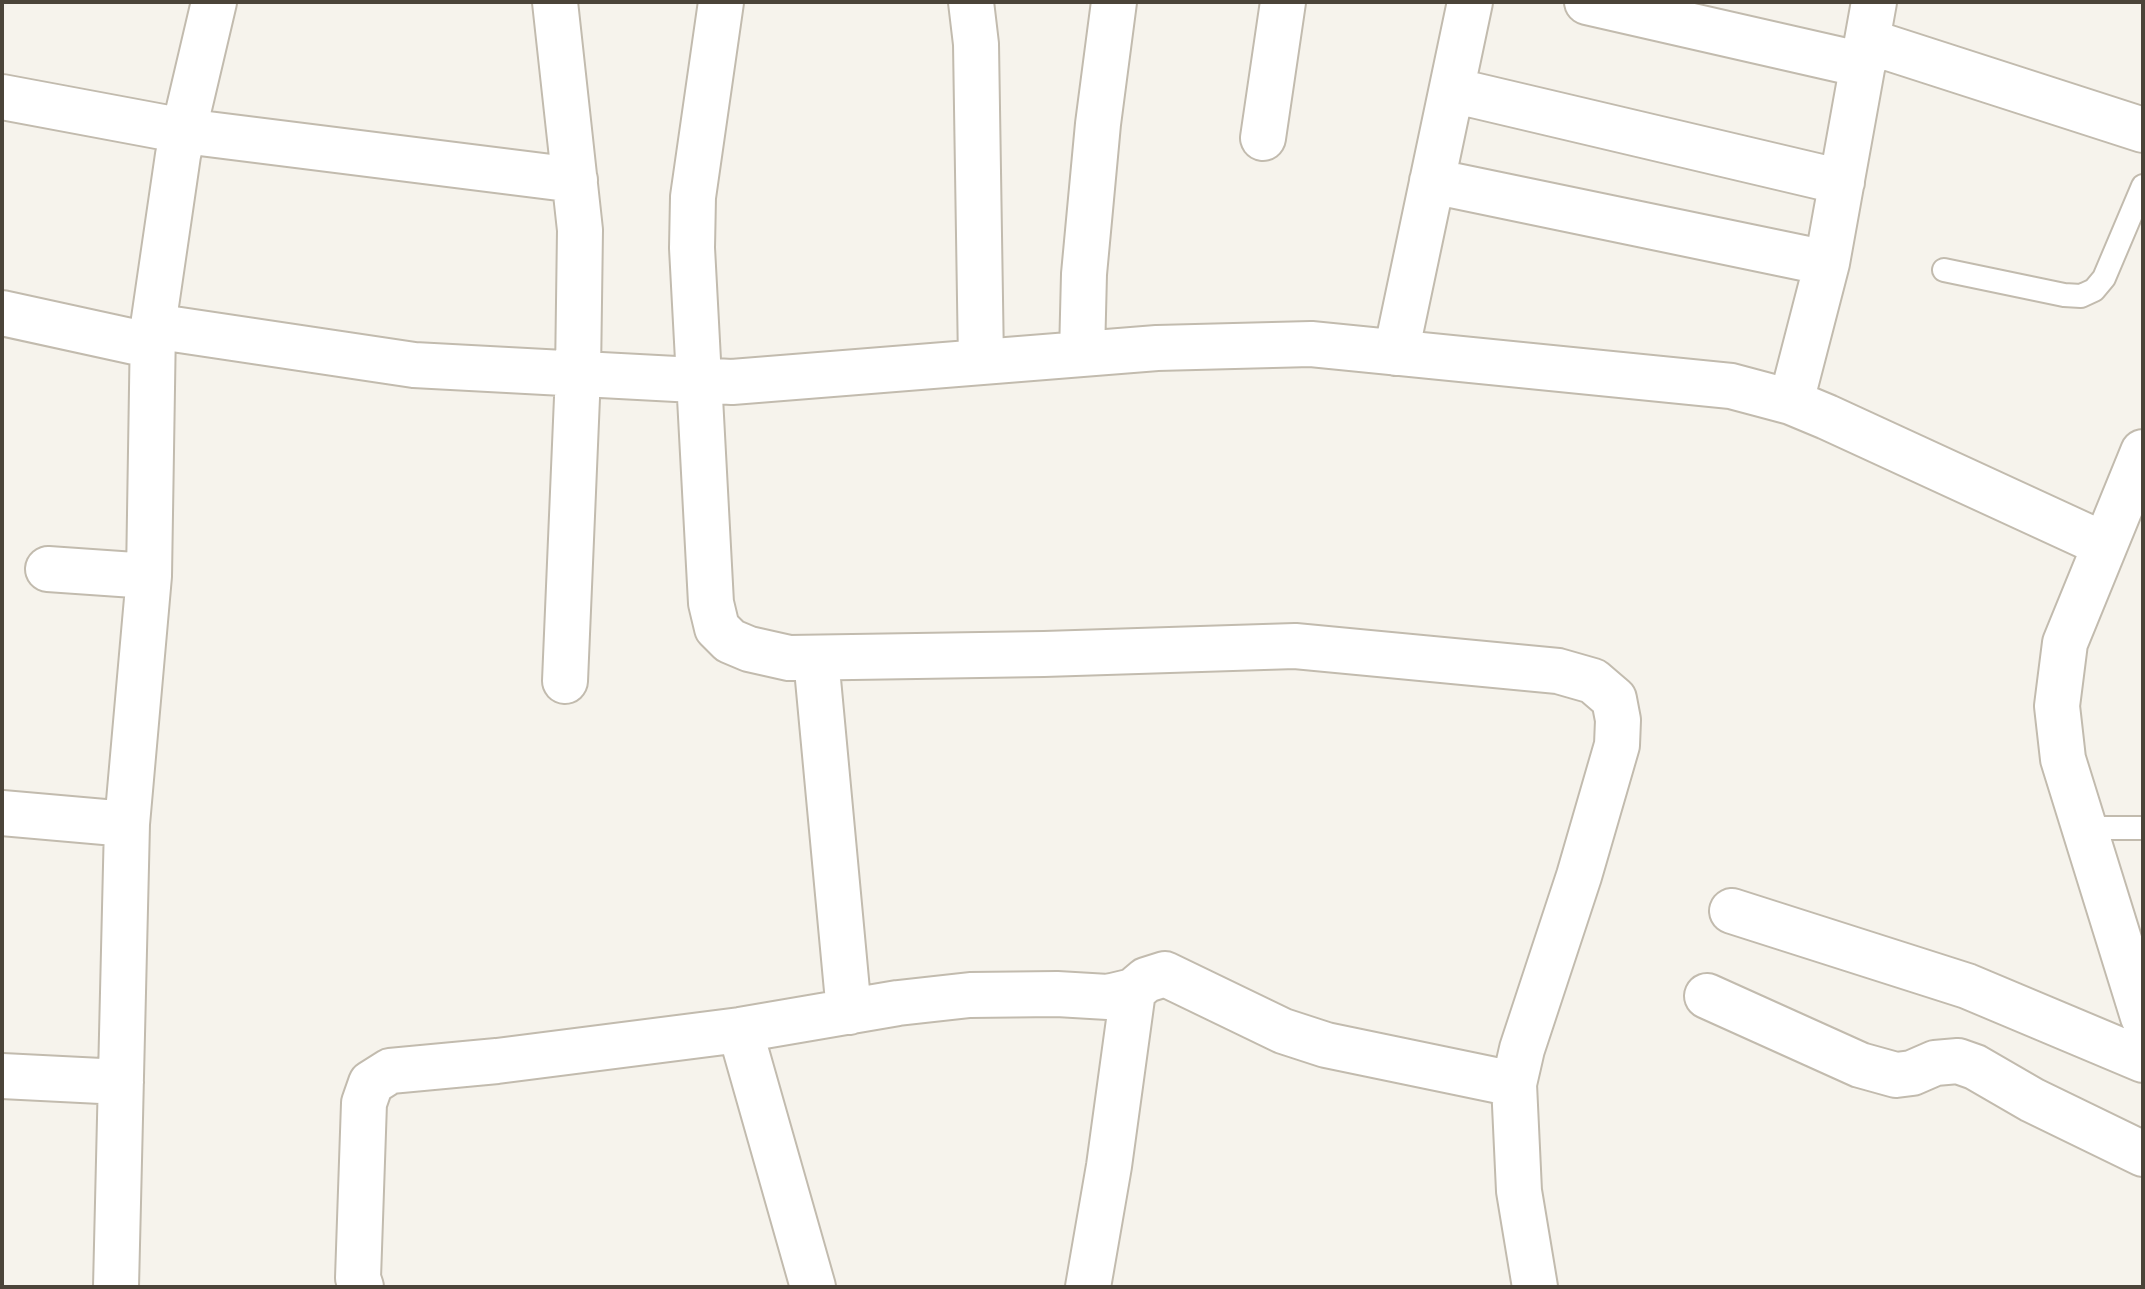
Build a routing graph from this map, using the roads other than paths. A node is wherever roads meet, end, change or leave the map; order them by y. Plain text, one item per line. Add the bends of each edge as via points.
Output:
1 (214, 2) edge
2 (555, 2) edge
3 (721, 2) edge
4 (971, 2) edge
5 (1114, 2) edge
6 (1283, 2) edge
7 (1470, 2) edge
8 (1587, 2) edge
9 (1868, 36) edge
10 (1452, 90) junction
11 (2, 97) edge
12 (2143, 130) edge
13 (184, 131) junction
14 (1263, 138) dead end
15 (575, 180) junction
16 (1432, 181) junction
17 (1842, 182) junction
18 (2143, 186) edge
19 (1827, 263) junction
20 (1944, 270) dead end
21 (2, 313) edge
22 (153, 336) junction
23 (1396, 353) junction
24 (1082, 354) junction
25 (981, 362) junction
26 (578, 374) junction
27 (701, 380) junction
28 (1791, 402) junction
29 (2143, 452) edge
30 (2105, 545) junction
31 (48, 569) dead end
32 (149, 576) junction
33 (816, 658) junction
34 (565, 681) dead end
35 (2, 813) edge
36 (127, 824) junction
37 (2084, 828) junction
38 (2143, 828) edge
39 (1732, 911) dead end
40 (1133, 991) junction
41 (1707, 996) dead end
42 (849, 1012) junction
43 (2143, 1017) edge
44 (740, 1030) junction
45 (2143, 1060) edge
46 (2, 1076) edge
47 (121, 1082) junction
48 (1514, 1084) junction
49 (2143, 1154) edge
50 (116, 1287) edge
51 (361, 1287) edge
52 (813, 1287) edge
53 (1088, 1287) edge
54 (1535, 1287) edge

1 - 13 street
2 - 15 street
3 - 27 street via 693,197
4 - 25 street
5 - 24 street via 1084,274
6 - 14 street
7 - 10 street
8 - 9 street
9 - 12 street
9 - 17 street
10 - 16 street
10 - 17 street
11 - 13 street
13 - 15 street
13 - 22 street
15 - 26 street via 580,230
16 - 19 street
16 - 23 street
17 - 19 street
18 - 20 lane via 2104,278 2081,296
19 - 28 street
21 - 22 street
22 - 26 street via 414,365
22 - 32 street
23 - 24 street via 1311,344
23 - 28 street via 1731,386
24 - 25 street
25 - 27 street
26 - 27 street
26 - 34 street
27 - 33 street via 711,603 717,628 749,649
28 - 30 street
29 - 30 street
30 - 37 street via 2065,643 2057,706 2063,759
31 - 32 street
32 - 36 street
33 - 42 street
33 - 48 street via 1295,646 1558,671 1593,681 1614,699 1617,745
35 - 36 street
36 - 47 street
37 - 38 lane
37 - 43 street
39 - 45 street via 1967,986
40 - 42 street via 1108,997 970,995
40 - 48 street via 1165,974 1283,1031 1326,1045
40 - 53 street
41 - 49 street via 1860,1065 1896,1075 1935,1063 1958,1061 1975,1067
42 - 44 street
44 - 51 street via 390,1071 371,1083 364,1103
44 - 52 street
46 - 47 street
47 - 50 street
48 - 54 street via 1519,1191

